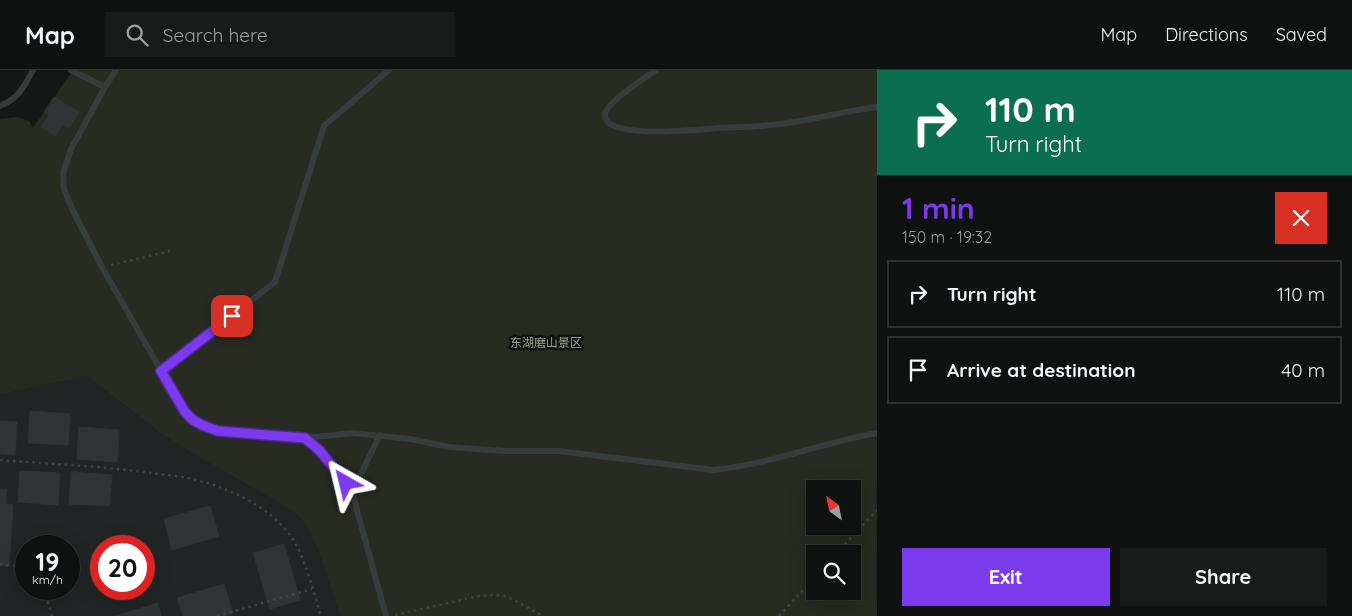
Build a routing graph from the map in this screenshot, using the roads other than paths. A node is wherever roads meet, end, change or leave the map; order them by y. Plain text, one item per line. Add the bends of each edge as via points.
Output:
1 (33, 70) edge
2 (71, 70) edge
3 (116, 70) edge
4 (389, 70) edge
5 (656, 70) edge
6 (105, 87) junction
7 (0, 106) edge
8 (877, 107) edge
9 (161, 371) junction
10 (877, 433) edge
11 (380, 435) junction
12 (305, 438) junction
13 (352, 492) junction
14 (388, 616) edge

1 - 7 lane via 20,93
2 - 6 lane
3 - 6 lane
4 - 9 lane via 324,126 275,282
5 - 8 lane via 611,103 605,111 610,124 651,132 780,124
6 - 9 lane via 76,138 62,181 66,196 102,267
9 - 12 lane via 185,412 202,425 218,431
10 - 11 lane via 735,468 714,470 558,451 449,447
11 - 12 lane via 353,433
11 - 13 lane
12 - 13 lane via 320,451
13 - 14 lane

